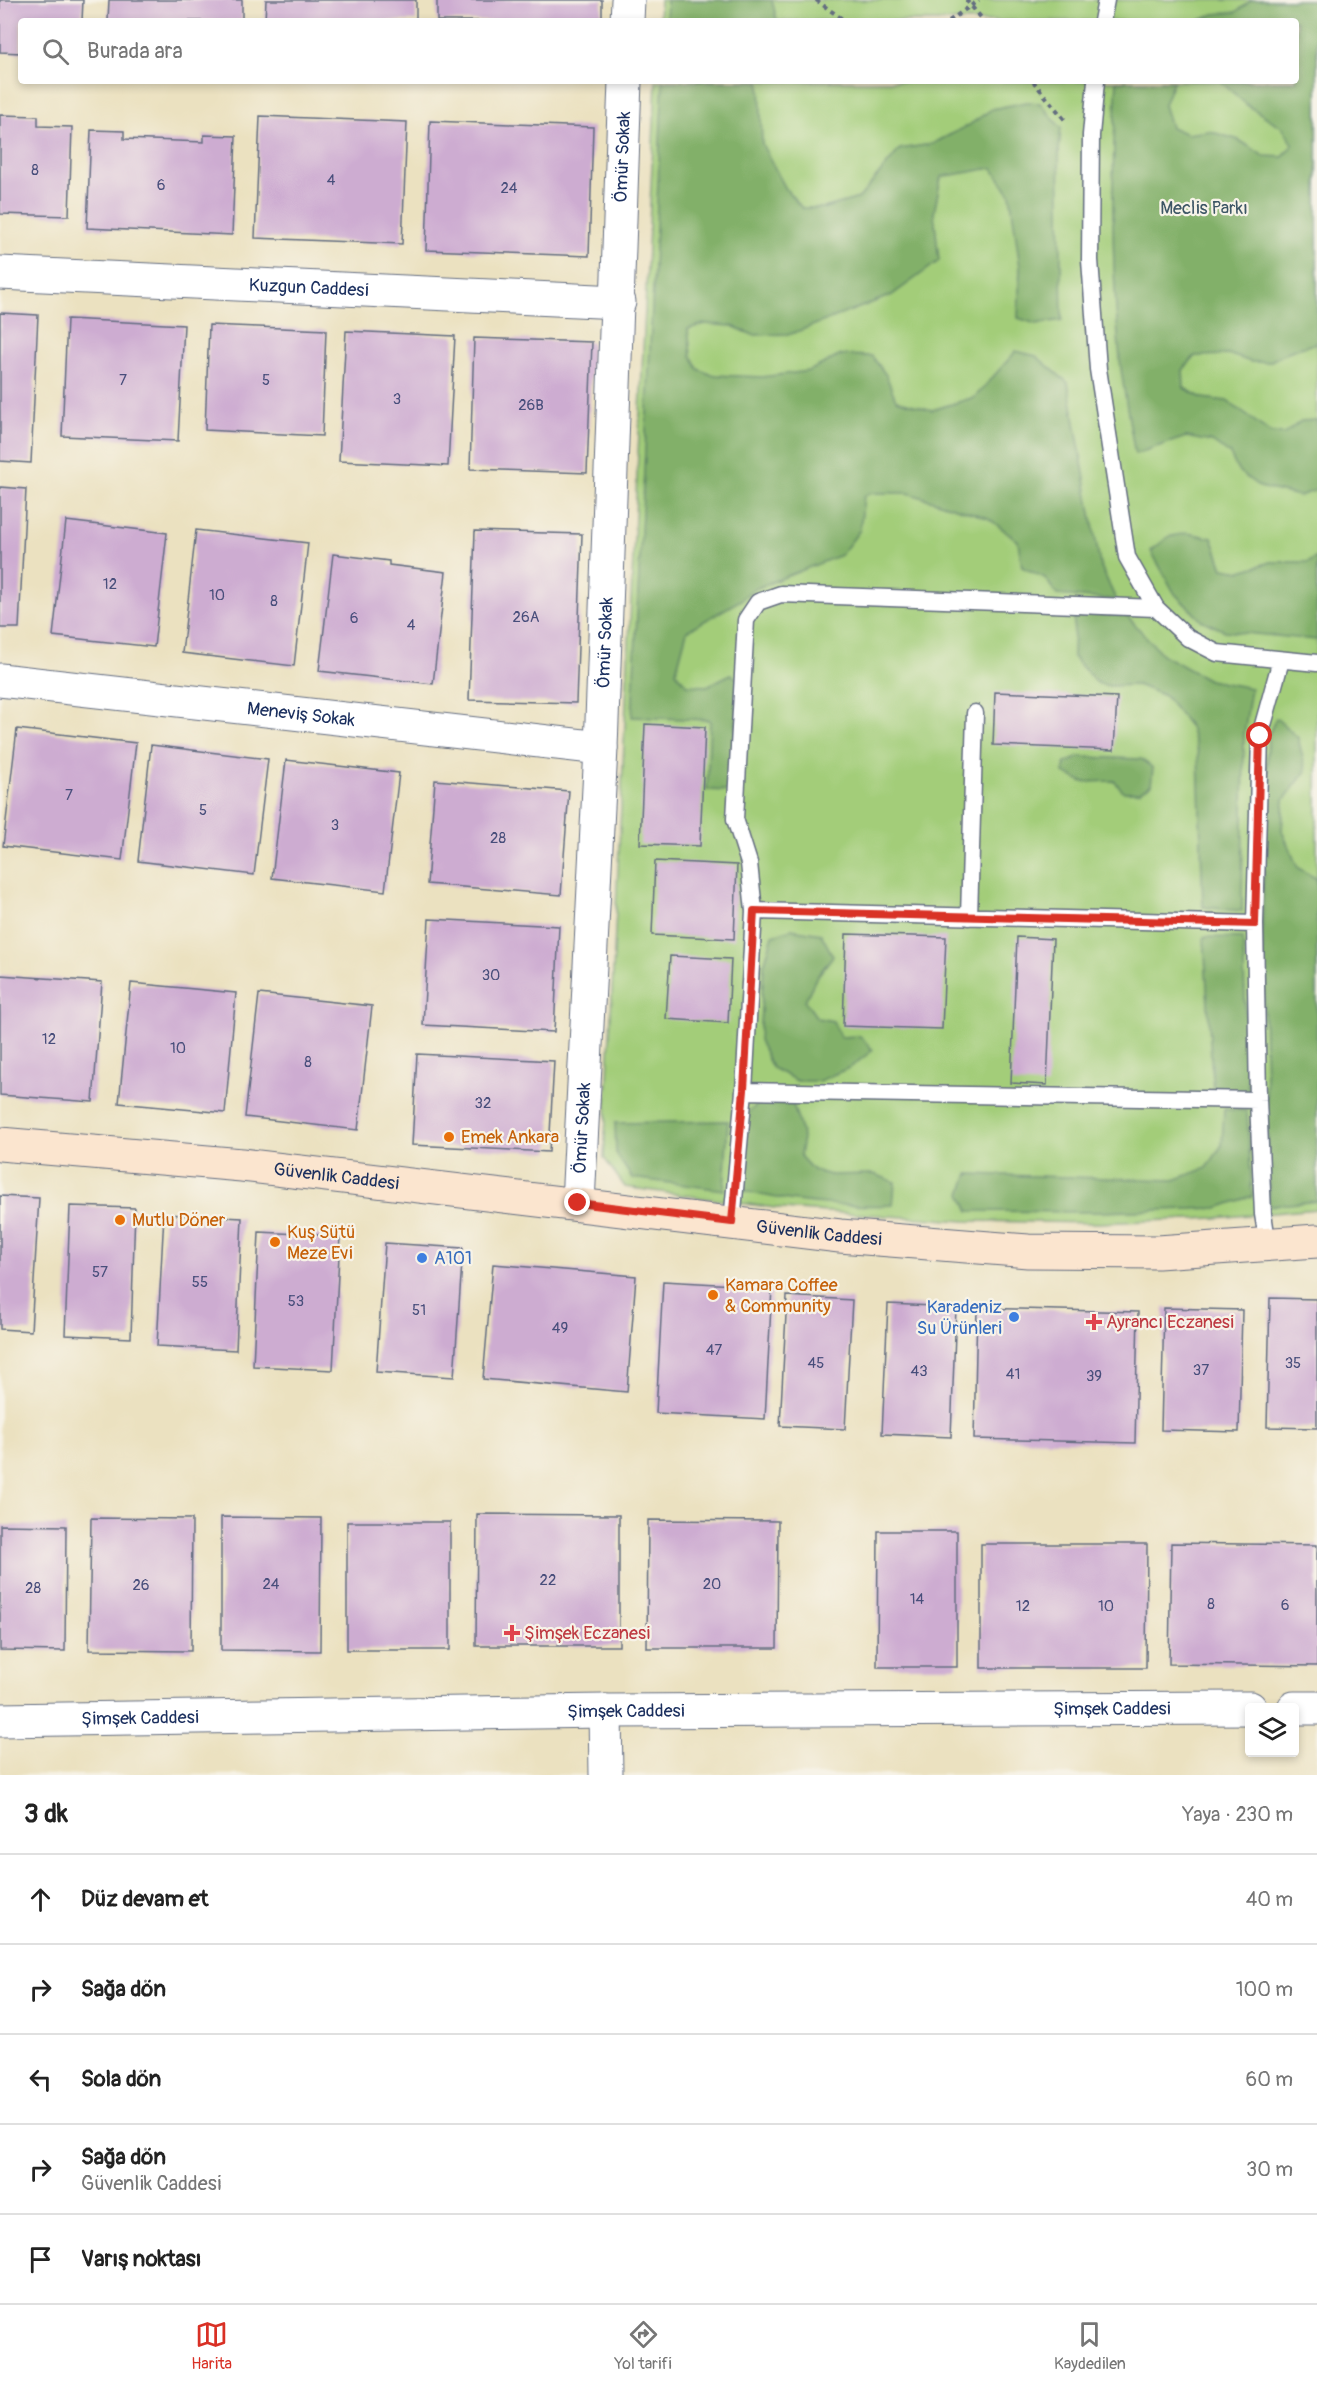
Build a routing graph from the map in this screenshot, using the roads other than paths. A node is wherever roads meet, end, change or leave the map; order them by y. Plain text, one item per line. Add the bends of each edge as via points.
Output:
1 (628, 0) edge
2 (1106, 0) edge
3 (627, 18) edge
4 (1103, 18) edge
5 (625, 84) edge
6 (1096, 84) edge
7 (0, 273) edge
8 (619, 302) junction
9 (1156, 608) junction
10 (1281, 660) junction
11 (1317, 663) edge
12 (0, 680) edge
13 (975, 713) dead end
14 (601, 748) junction
15 (754, 911) junction
16 (969, 917) junction
17 (1255, 924) junction
18 (744, 1090) junction
19 (1258, 1100) junction
20 (0, 1144) edge
21 (578, 1203) junction
22 (732, 1222) junction
23 (1317, 1241) edge
24 (1268, 1246) junction
25 (1245, 1708) edge
26 (1299, 1708) edge
27 (1317, 1708) edge
28 (605, 1711) junction
29 (0, 1720) edge
30 (606, 1775) edge

1 - 3 street
2 - 4 lane
5 - 8 street, Ömür Sokak
6 - 9 lane via 1090,260 1098,369 1127,556
7 - 8 street, Kuzgun Caddesi
8 - 14 street, Ömür Sokak
9 - 10 lane via 1188,638 1217,652
9 - 15 lane via 781,594 758,602 746,620 735,819 749,863
10 - 11 lane
10 - 17 lane via 1260,736
12 - 14 street, Meneviş Sokak
13 - 16 lane
14 - 21 street, Ömür Sokak
15 - 16 lane
15 - 18 lane
16 - 17 lane
17 - 19 lane
18 - 19 lane
18 - 22 lane
19 - 24 lane
20 - 21 main road, Güvenlik Caddesi via 242,1164
21 - 22 main road, Güvenlik Caddesi
22 - 24 main road, Güvenlik Caddesi via 840,1236 1028,1251 1158,1252
23 - 24 main road, Güvenlik Caddesi
25 - 28 street, Şimşek Caddesi
26 - 27 street
28 - 29 street, Şimşek Caddesi
28 - 30 street

